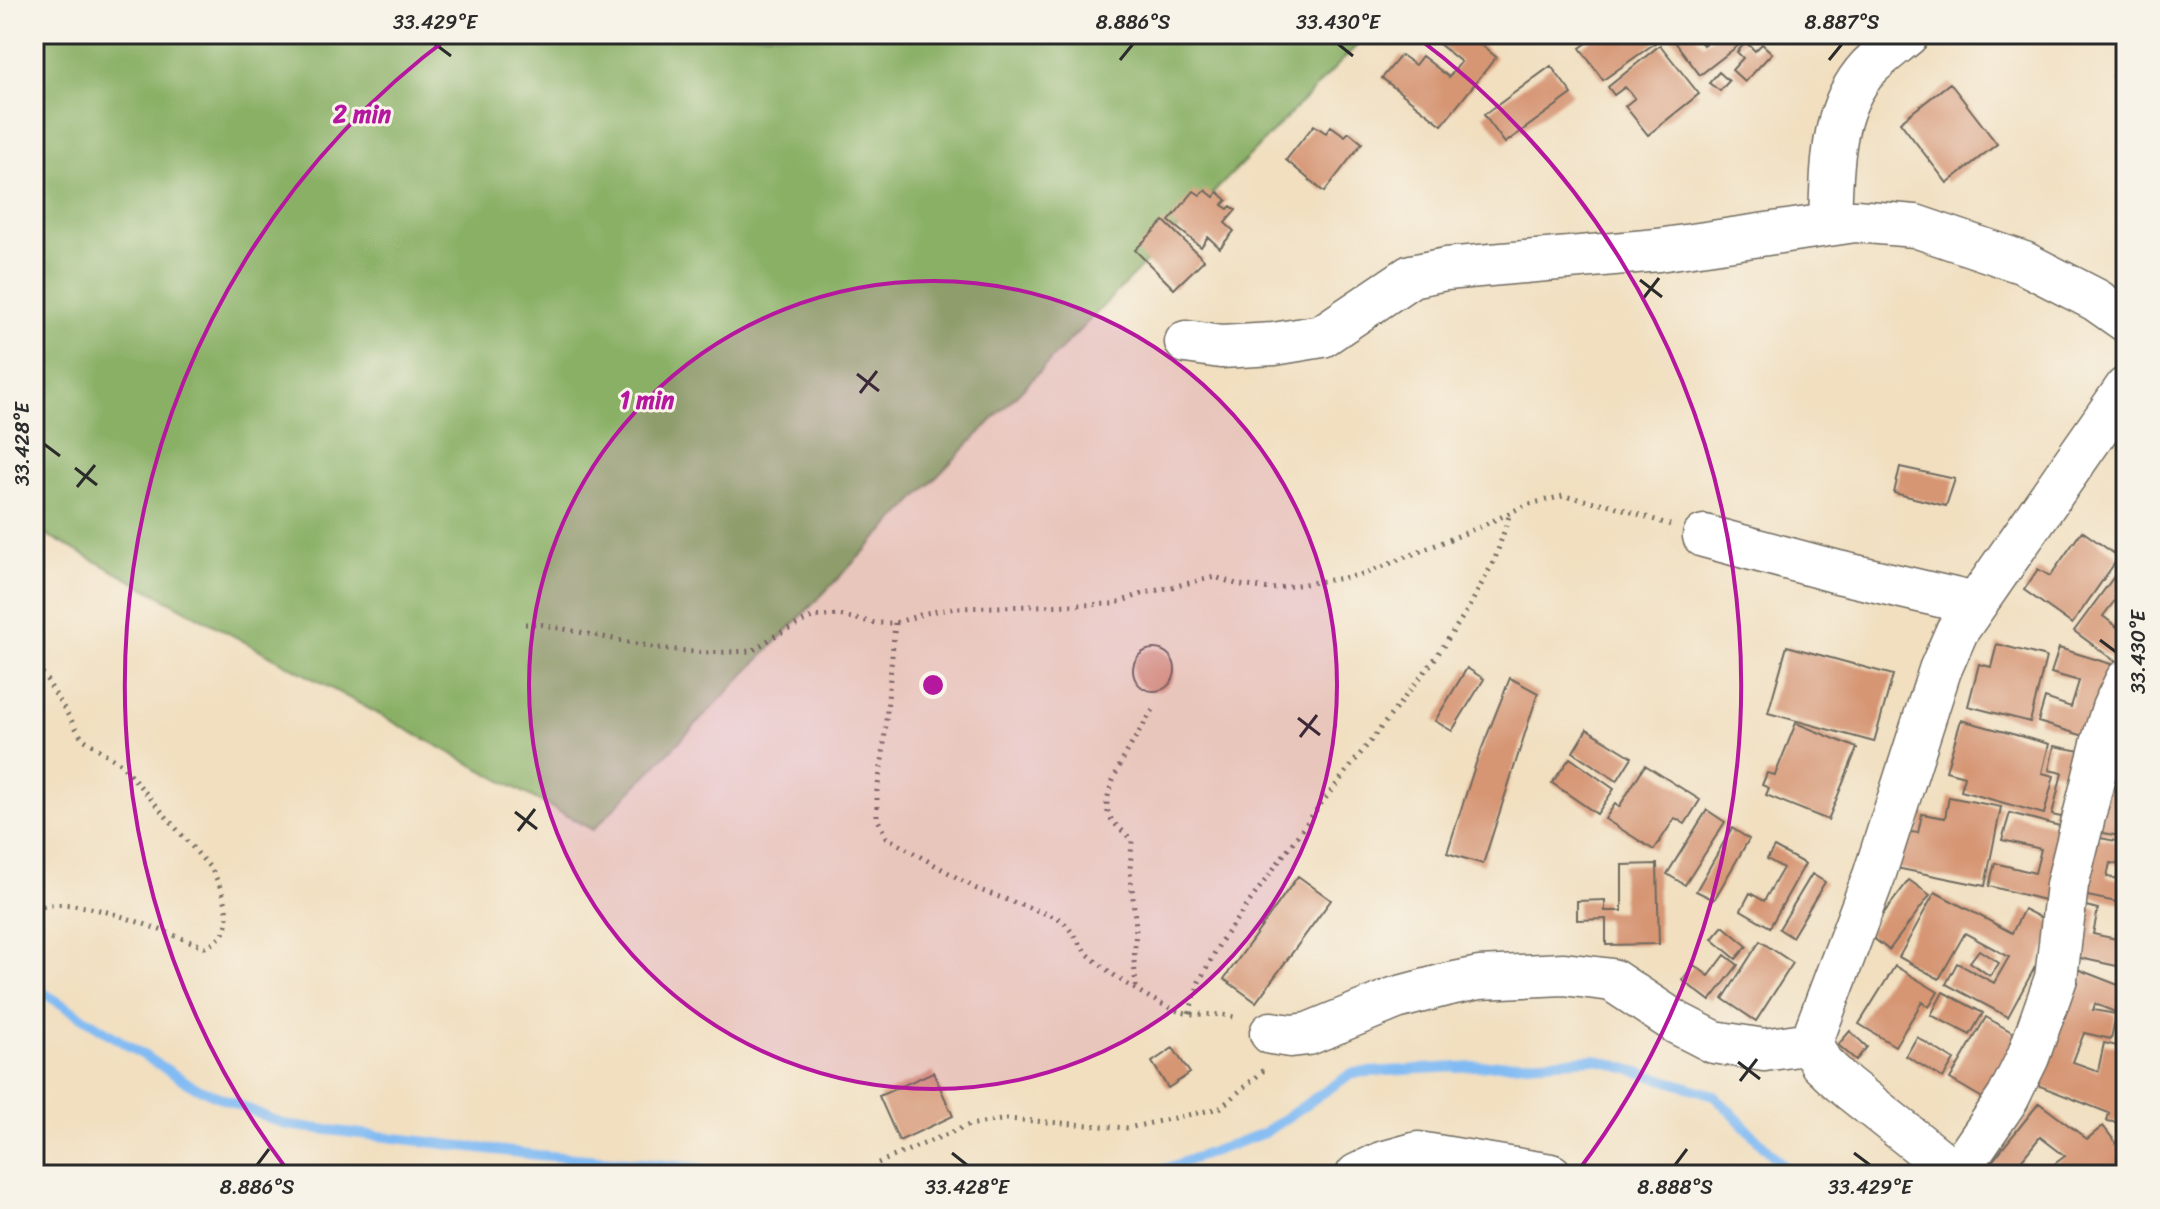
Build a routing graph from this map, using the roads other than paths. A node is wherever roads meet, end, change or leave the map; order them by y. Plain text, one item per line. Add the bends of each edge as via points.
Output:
1 (1908, 34) edge
2 (1830, 223) junction
3 (2126, 321) edge
4 (1186, 342) dead end
5 (2126, 388) edge
6 (1704, 536) road end
7 (1975, 604) junction
8 (2126, 681) edge
9 (1287, 1034) road end
10 (1811, 1043) junction
11 (1538, 1173) edge
12 (1957, 1174) edge
13 (1357, 1175) edge

1 - 2 street via 1868,68 1849,97 1833,156
2 - 3 street via 1875,221 1928,230 2024,263
2 - 4 street via 1658,250 1446,269 1411,276 1322,336 1221,347
5 - 7 street
6 - 7 street
7 - 10 street via 1940,670 1874,876
8 - 12 street via 2102,744 2067,885 2056,978 2028,1057
9 - 10 street via 1321,1029 1396,998 1445,985 1564,974 1612,980 1714,1042 1764,1050
10 - 12 street via 1821,1063 1841,1082
11 - 13 street via 1418,1153

